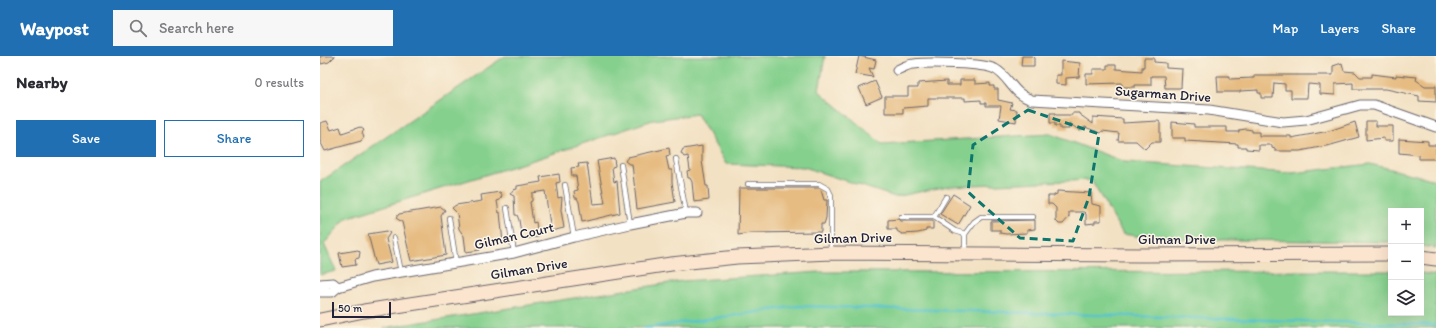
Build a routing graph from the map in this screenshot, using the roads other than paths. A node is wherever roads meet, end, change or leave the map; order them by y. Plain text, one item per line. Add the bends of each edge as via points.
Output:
1 (897, 70) dead end
2 (1436, 127) edge
3 (676, 160) dead end
4 (621, 165) dead end
5 (748, 184) dead end
6 (565, 185) dead end
7 (946, 197) dead end
8 (507, 208) dead end
9 (686, 213) junction
10 (697, 213) dead end
11 (901, 216) dead end
12 (934, 217) junction
13 (1033, 217) dead end
14 (449, 218) dead end
15 (630, 224) junction
16 (964, 234) junction
17 (574, 236) junction
18 (394, 238) dead end
19 (514, 253) junction
20 (831, 253) junction
21 (965, 253) junction
22 (1388, 254) edge
23 (1424, 257) edge
24 (1436, 258) edge
25 (456, 263) junction
26 (401, 272) junction
27 (320, 284) edge
28 (338, 287) junction
29 (320, 292) edge
30 (320, 320) edge

1 - 2 street, Sugarman Drive via 913,64 980,65 994,68 1014,91 1023,98 1032,100 1209,110 1283,122 1306,120 1360,105 1374,105
3 - 9 lane
4 - 15 lane
5 - 20 lane via 819,184 828,189 831,195
6 - 17 lane
7 - 12 lane
8 - 19 lane
9 - 10 street, Gilman Court
9 - 15 street, Gilman Court
11 - 12 lane
12 - 16 lane
13 - 16 lane via 981,217
14 - 25 lane
15 - 17 street, Gilman Court
16 - 21 lane
17 - 19 street, Gilman Court
18 - 26 lane
19 - 25 street, Gilman Court
20 - 21 main road, Gilman Drive
20 - 30 main road, Gilman Drive via 737,257 671,264
21 - 22 main road, Gilman Drive
23 - 24 main road
25 - 26 street, Gilman Court
26 - 28 street, Gilman Court
27 - 28 street, Gilman Court via 333,283
28 - 29 street, Gilman Court via 332,292

